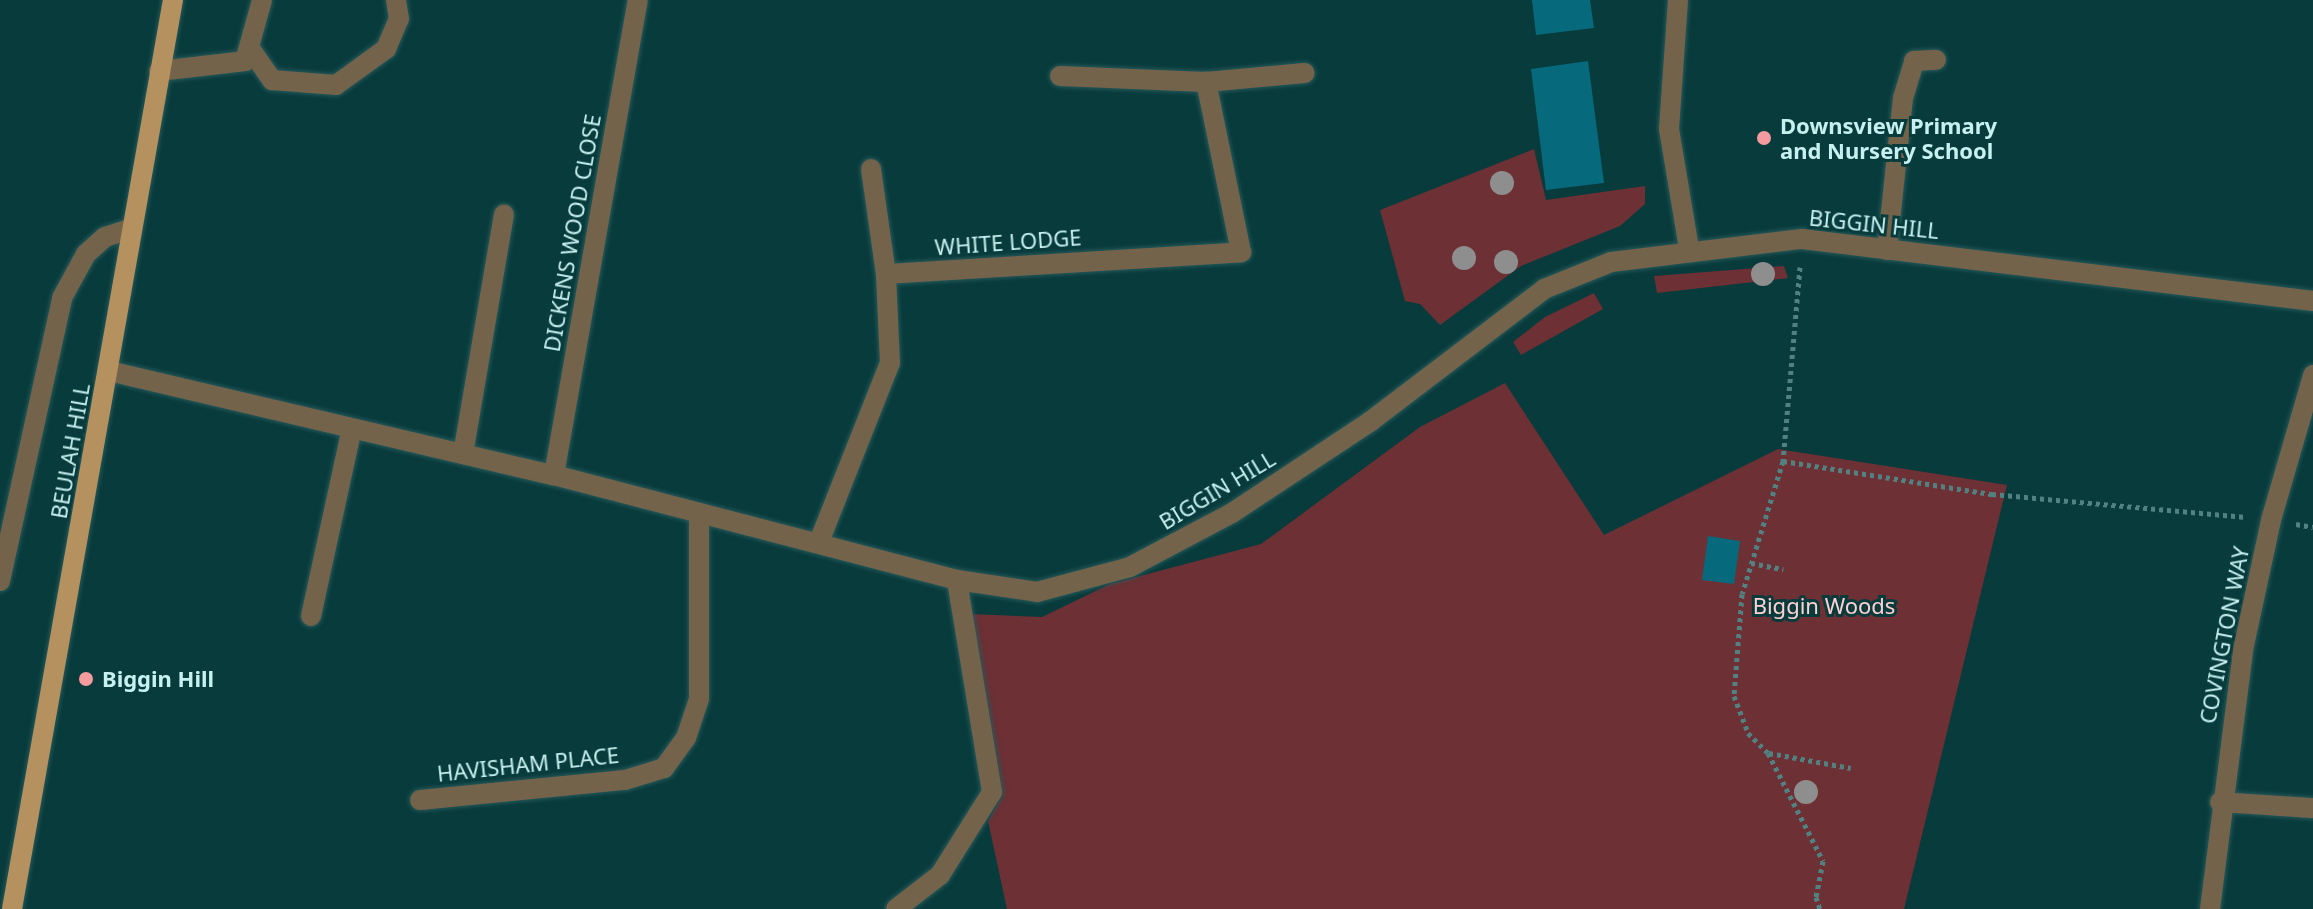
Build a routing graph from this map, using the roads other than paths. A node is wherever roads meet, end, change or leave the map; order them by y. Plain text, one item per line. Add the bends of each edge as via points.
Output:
1 (173, 0) edge
2 (262, 0) edge
3 (396, 0) edge
4 (638, 0) edge
5 (1678, 0) edge
6 (251, 50) junction
7 (1936, 60) dead end
8 (159, 71) junction
9 (1305, 73) dead end
10 (1060, 76) dead end
11 (1206, 82) junction
12 (871, 169) dead end
13 (504, 214) dead end
14 (130, 229) junction
15 (1689, 249) junction
16 (1887, 250) junction
17 (886, 274) junction
18 (2313, 301) edge
19 (109, 371) junction
20 (2313, 375) edge
21 (352, 428) junction
22 (463, 454) junction
23 (554, 475) junction
24 (699, 513) junction
25 (819, 542) junction
26 (957, 580) junction
27 (0, 581) edge
28 (311, 616) dead end
29 (420, 800) dead end
30 (2220, 802) junction
31 (2313, 808) edge
32 (12, 909) edge
33 (896, 909) edge
34 (2210, 909) edge

1 - 8 main road, BEULAH HILL
2 - 6 street
3 - 6 street via 399,19 386,49 336,85 272,80
4 - 23 street, DICKENS WOOD CLOSE
5 - 15 street via 1669,129
6 - 8 street via 245,61 228,67
7 - 16 street via 1914,61 1903,98
8 - 14 main road, BEULAH HILL
9 - 11 street
10 - 11 street
11 - 17 street, WHITE LODGE via 1241,252
12 - 17 street
13 - 22 street
14 - 19 main road, BEULAH HILL
14 - 27 street via 105,237 86,254 62,298
15 - 16 street, BIGGIN HILL via 1802,239
15 - 26 street, BIGGIN HILL via 1590,268 1544,289 1371,421 1232,513 1130,567 1037,592
16 - 18 street, BIGGIN HILL
17 - 25 street via 890,363
19 - 21 street, BIGGIN HILL
19 - 32 main road, BEULAH HILL
20 - 30 street, COVINGTON WAY via 2271,520
21 - 22 street, BIGGIN HILL
21 - 28 street
22 - 23 street, BIGGIN HILL
23 - 24 street, BIGGIN HILL
24 - 25 street, BIGGIN HILL
24 - 29 street, HAVISHAM PLACE via 699,699 686,738 664,768 625,780
25 - 26 street, BIGGIN HILL
26 - 33 street via 992,792 940,875
30 - 31 street
30 - 34 street, COVINGTON WAY

